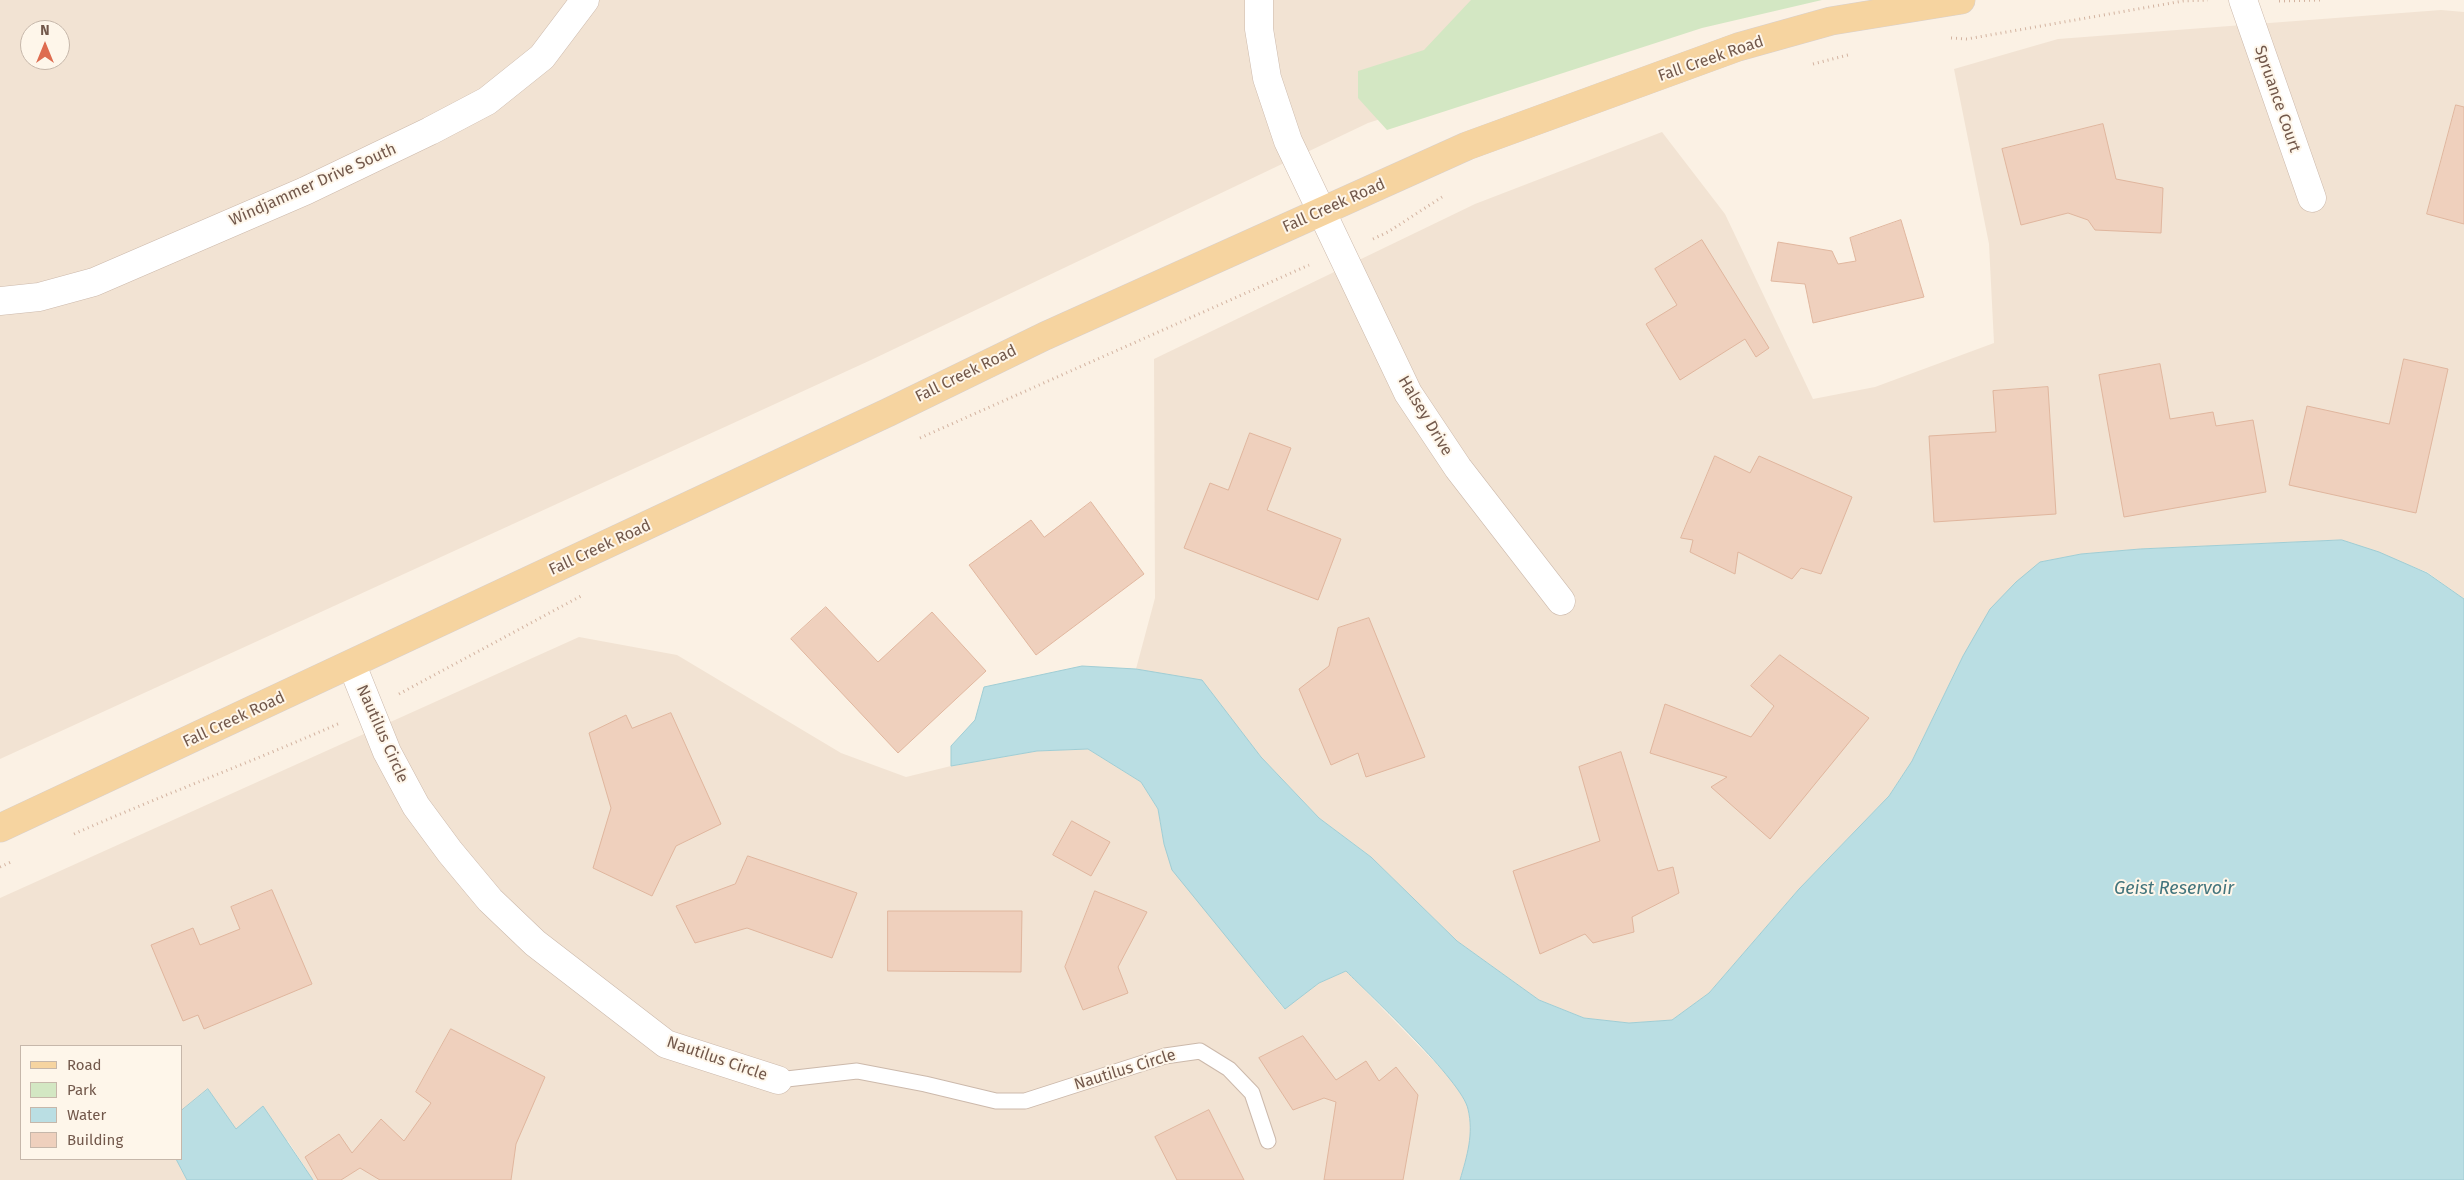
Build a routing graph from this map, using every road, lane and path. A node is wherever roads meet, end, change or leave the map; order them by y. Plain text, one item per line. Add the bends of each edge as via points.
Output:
1 (585, 0) edge
2 (1259, 0) edge
3 (1961, 0) edge
4 (2208, 0) edge
5 (2243, 0) edge
6 (2320, 0) edge
7 (2277, 1) edge
8 (1949, 38) dead end
9 (1857, 52) dead end
10 (1810, 65) dead end
11 (1448, 193) dead end
12 (2312, 198) dead end
13 (1322, 211) junction
14 (1341, 252) junction
15 (0, 301) edge
16 (915, 440) dead end
17 (588, 593) dead end
18 (1561, 601) dead end
19 (352, 665) junction
20 (370, 709) junction
21 (0, 828) edge
22 (65, 838) dead end
23 (14, 861) dead end
24 (0, 867) edge
25 (778, 1080) joint
26 (1268, 1141) dead end

1 - 15 street, Windjammer Drive South via 542,57 487,101 430,131 305,191 94,282 39,297
2 - 13 street, Halsey Drive via 1259,29 1267,78 1288,141
3 - 13 main road, Fall Creek Road via 1831,21 1738,48 1467,146
4 - 8 path via 2184,0 1967,39
5 - 12 street, Spruance Court
6 - 7 path
9 - 10 path
11 - 14 path via 1388,232
13 - 14 street, Halsey Drive
13 - 19 main road, Fall Creek Road via 1044,336
14 - 16 path
14 - 18 street, Halsey Drive via 1413,401 1458,468
17 - 20 path
19 - 20 street, Nautilus Circle
19 - 21 main road, Fall Creek Road
20 - 22 path via 292,745 153,799
20 - 25 street, Nautilus Circle via 386,752 416,806 490,900 535,943 666,1044
23 - 24 path
25 - 26 lane, Nautilus Circle via 856,1071 996,1101 1025,1101 1165,1056 1200,1051 1229,1069 1252,1093

